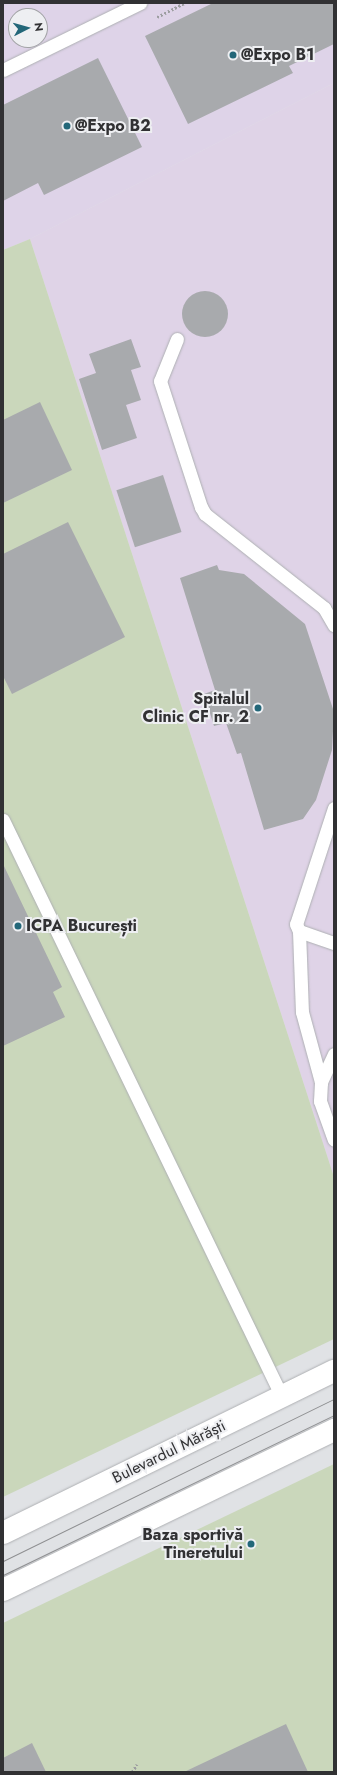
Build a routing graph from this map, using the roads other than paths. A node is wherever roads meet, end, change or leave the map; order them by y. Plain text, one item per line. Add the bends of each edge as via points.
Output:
1 (140, 3) edge
2 (3, 70) edge
3 (177, 339) dead end
4 (334, 623) edge
5 (334, 808) edge
6 (3, 820) edge
7 (299, 931) junction
8 (334, 943) edge
9 (334, 1054) edge
10 (321, 1082) junction
11 (334, 1140) edge
12 (334, 1371) edge
13 (282, 1397) junction
14 (334, 1430) edge
15 (3, 1533) edge
16 (3, 1590) edge

1 - 2 lane
3 - 4 lane via 160,381 201,507 205,514 324,608
5 - 7 lane via 296,917
6 - 13 lane
7 - 8 lane
7 - 10 lane via 302,1012
9 - 10 lane
10 - 11 lane via 320,1101
12 - 13 main road, Bulevardul Mărăști
13 - 15 main road, Bulevardul Mărăști
14 - 16 main road

